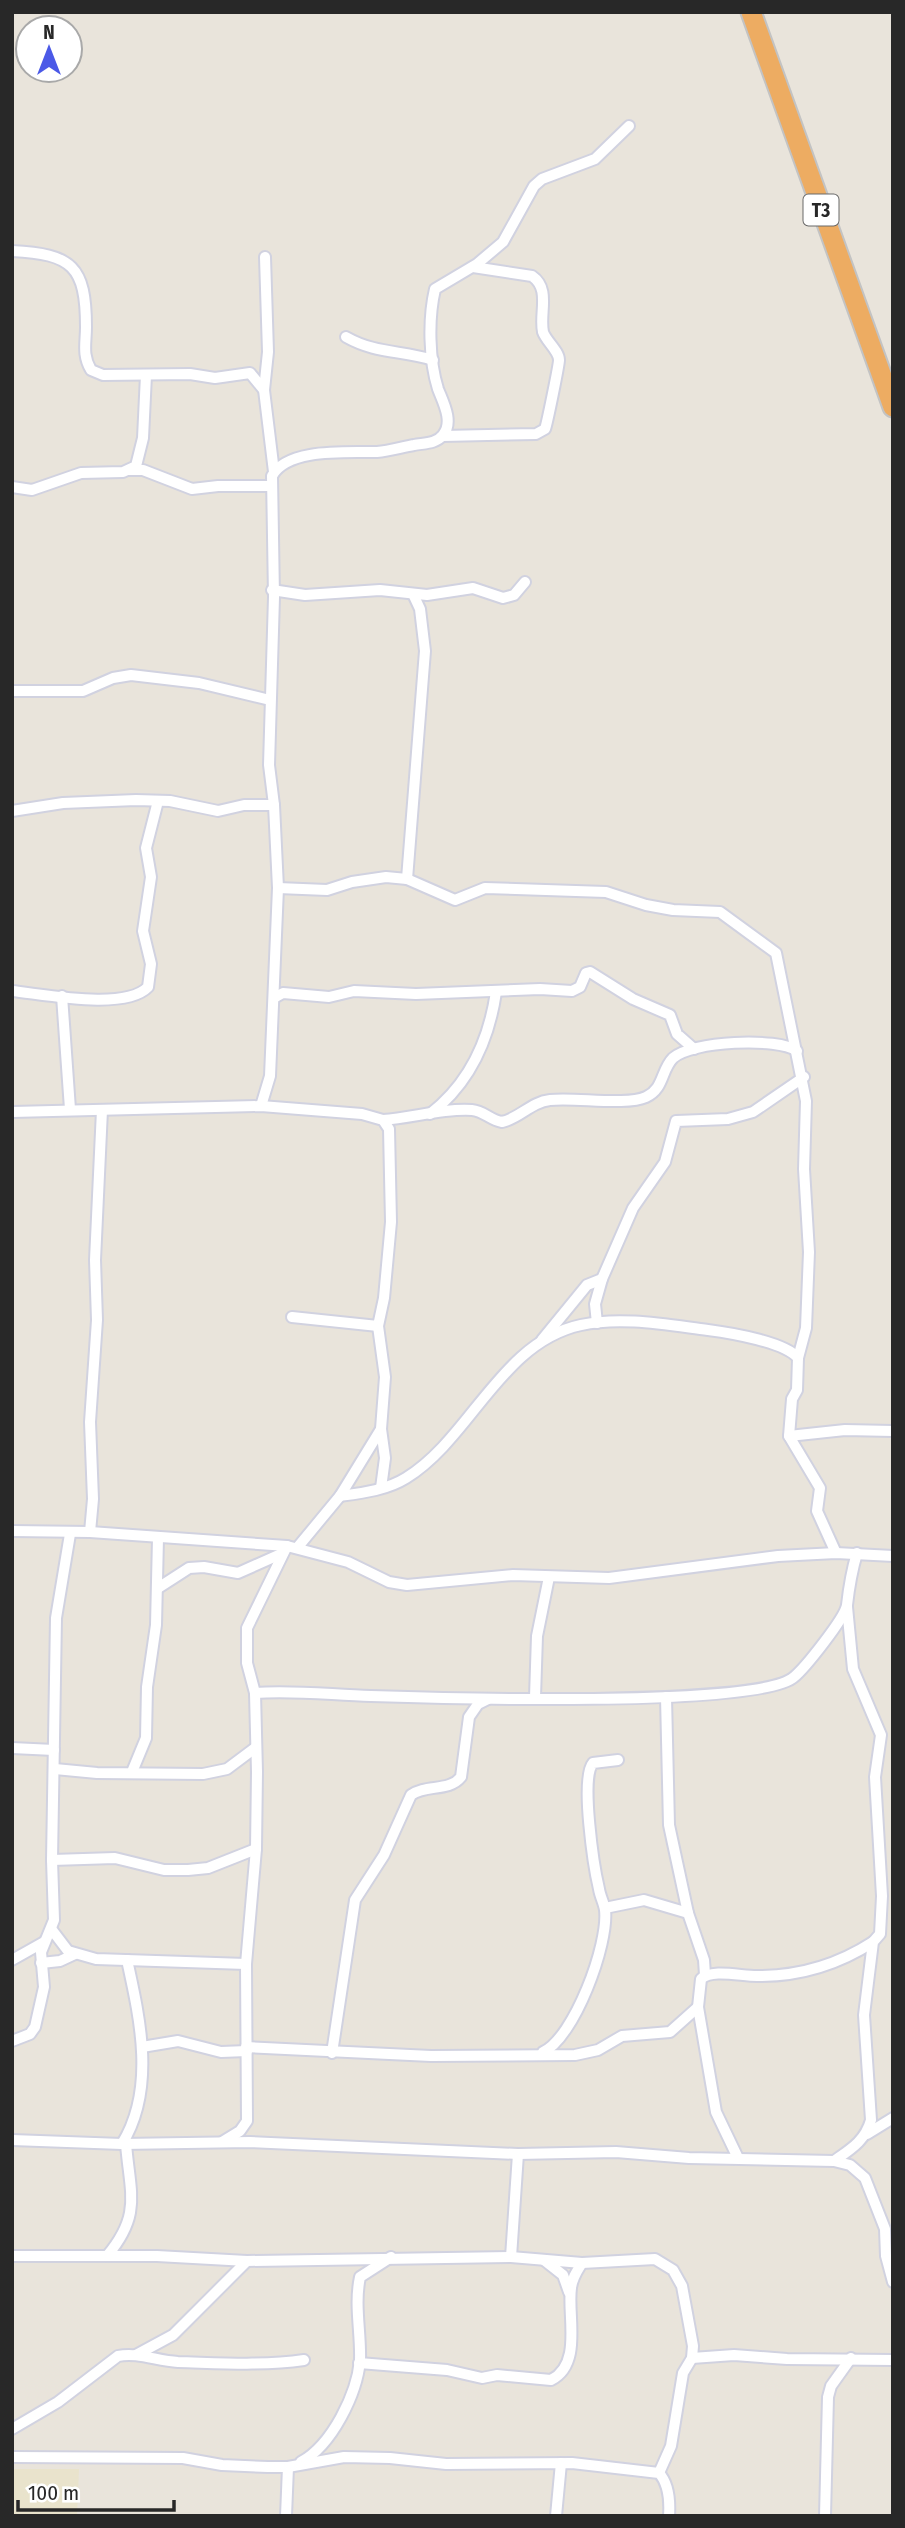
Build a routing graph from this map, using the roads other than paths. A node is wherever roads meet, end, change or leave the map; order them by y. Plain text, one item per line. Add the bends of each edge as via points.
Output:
1 (751, 12) edge
2 (629, 126) dead end
3 (12, 251) edge
4 (265, 257) dead end
5 (473, 267) junction
6 (346, 337) dead end
7 (433, 360) junction
8 (146, 375) junction
9 (264, 390) junction
10 (893, 407) edge
11 (443, 436) junction
12 (129, 470) junction
13 (274, 472) junction
14 (12, 486) edge
15 (271, 486) junction
16 (525, 582) dead end
17 (272, 590) junction
18 (413, 594) junction
19 (12, 691) edge
20 (270, 700) junction
21 (158, 801) junction
22 (274, 805) junction
23 (12, 812) edge
24 (407, 879) junction
25 (278, 888) junction
26 (12, 991) edge
27 (496, 992) junction
28 (62, 996) junction
29 (274, 998) junction
30 (694, 1049) junction
31 (797, 1051) junction
32 (804, 1077) junction
33 (261, 1106) junction
34 (70, 1109) junction
35 (102, 1110) junction
36 (12, 1112) edge
37 (430, 1114) junction
38 (383, 1120) junction
39 (602, 1279) junction
40 (292, 1317) dead end
41 (597, 1323) junction
42 (378, 1326) junction
43 (540, 1343) junction
44 (798, 1358) junction
45 (381, 1429) junction
46 (893, 1430) edge
47 (789, 1436) junction
48 (381, 1489) junction
49 (340, 1496) junction
50 (12, 1531) edge
51 (90, 1532) junction
52 (70, 1534) junction
53 (158, 1538) junction
54 (289, 1549) junction
55 (836, 1553) junction
56 (856, 1553) junction
57 (893, 1556) edge
58 (549, 1577) junction
59 (158, 1588) junction
60 (847, 1606) junction
61 (255, 1693) junction
62 (490, 1697) junction
63 (535, 1697) junction
64 (666, 1697) junction
65 (12, 1748) edge
66 (255, 1748) junction
67 (54, 1750) junction
68 (618, 1760) dead end
69 (55, 1769) junction
70 (132, 1772) junction
71 (256, 1849) junction
72 (52, 1860) junction
73 (605, 1908) junction
74 (688, 1913) junction
75 (52, 1930) junction
76 (44, 1942) junction
77 (873, 1942) junction
78 (75, 1954) junction
79 (12, 1960) edge
80 (127, 1960) junction
81 (41, 1962) junction
82 (246, 1964) junction
83 (705, 1975) junction
84 (698, 2007) junction
85 (12, 2041) edge
86 (142, 2047) junction
87 (247, 2049) junction
88 (332, 2053) junction
89 (538, 2055) junction
90 (893, 2118) edge
91 (867, 2134) junction
92 (12, 2140) edge
93 (222, 2142) junction
94 (124, 2144) junction
95 (517, 2154) junction
96 (738, 2158) junction
97 (834, 2161) junction
98 (12, 2256) edge
99 (107, 2256) junction
100 (391, 2257) junction
101 (511, 2257) junction
102 (544, 2260) junction
103 (247, 2261) junction
104 (582, 2263) junction
105 (893, 2282) edge
106 (570, 2294) junction
107 (135, 2355) junction
108 (692, 2358) junction
109 (851, 2358) junction
110 (304, 2360) dead end
111 (893, 2360) edge
112 (359, 2363) junction
113 (12, 2429) edge
114 (12, 2457) edge
115 (561, 2463) junction
116 (292, 2466) junction
117 (659, 2473) junction
118 (286, 2516) edge
119 (556, 2516) edge
120 (669, 2516) edge
121 (825, 2516) edge

1 - 10 highway, T3
2 - 5 street via 595,159 534,186 509,235
3 - 8 street via 55,255 81,277 84,345 91,370 103,375
4 - 9 street via 268,352
5 - 7 street via 435,289
5 - 11 street via 538,280 544,301 543,331 559,359 550,416 545,429 536,434
6 - 7 street via 372,350
7 - 11 street via 447,415
8 - 9 street via 190,374 215,379 250,373
8 - 12 street via 140,459
9 - 13 street
11 - 13 street via 427,444 376,452 314,455
12 - 14 street via 81,473 32,490
12 - 15 street via 143,470 192,489
13 - 15 street
15 - 17 street
16 - 18 street via 514,595 503,598 472,588
17 - 18 street via 306,595 366,590
17 - 20 street
18 - 24 street via 420,609 425,651
19 - 20 street via 83,691 113,677 131,676 199,683
20 - 22 street via 268,765
21 - 22 street via 218,811
21 - 23 street via 72,802
21 - 28 street via 146,848 150,877 144,939 152,974 148,987 119,998
22 - 25 street
24 - 25 street via 372,878 327,890
24 - 31 street via 454,900 485,888 606,892 673,910 713,910 730,918 779,958 784,1003
25 - 29 street
26 - 28 street
27 - 29 street via 396,995 354,991 328,997 283,993
27 - 30 street via 572,991 590,972 632,999 670,1015 677,1034
27 - 37 street via 488,1031 469,1071
28 - 34 street
29 - 33 street via 270,1076
30 - 31 street via 738,1040 786,1045
30 - 37 street via 673,1059 655,1091 639,1099 546,1100 502,1122 469,1110
31 - 32 street
32 - 39 street via 753,1112 728,1119 676,1121 665,1162 633,1208
32 - 44 street via 809,1252 806,1328
33 - 35 street
33 - 38 street via 362,1114
34 - 35 street
34 - 36 street
35 - 51 street
37 - 38 street
38 - 42 street via 389,1129 391,1223
39 - 41 street via 595,1304
39 - 43 street via 587,1285
40 - 42 street
41 - 43 street via 572,1327
41 - 44 street via 651,1323 722,1332 786,1348
42 - 45 street via 385,1377
43 - 48 street via 514,1365 437,1453 408,1477
44 - 47 street
45 - 48 street via 385,1458
45 - 49 street
46 - 47 street
47 - 55 street via 820,1488 817,1511
48 - 49 street
49 - 54 street
50 - 52 street
51 - 52 street
51 - 53 street
52 - 67 street via 56,1618
53 - 54 street
53 - 59 street
54 - 58 street via 348,1562 389,1582 407,1585
54 - 59 street via 238,1573 188,1568
54 - 61 street via 247,1628 247,1663
55 - 56 street
55 - 58 street via 621,1577
56 - 57 street
56 - 60 street
58 - 63 street via 537,1636
59 - 70 street via 146,1738
60 - 64 street via 793,1679 779,1686
60 - 77 street via 853,1669 881,1735 875,1777 882,1907 880,1934
61 - 62 street via 286,1690
61 - 66 street
62 - 63 street
62 - 88 street via 469,1717 461,1777 450,1786 419,1788 411,1795 384,1856 355,1900
63 - 64 street
64 - 74 street via 669,1825
65 - 67 street
66 - 70 street via 218,1772
66 - 71 street
67 - 69 street
68 - 73 street via 593,1763 587,1784 596,1875
69 - 70 street
69 - 72 street
71 - 72 street via 208,1868 188,1870 164,1870 115,1858
71 - 82 street
72 - 75 street
73 - 74 street via 644,1900
73 - 89 street via 598,1953 574,2018 555,2045
74 - 83 street
75 - 76 street
75 - 78 street
76 - 79 street
76 - 81 street
77 - 83 street via 843,1959 793,1975
77 - 91 street via 864,2015 872,2109
78 - 80 street
78 - 81 street
80 - 82 street
80 - 86 street
81 - 85 street via 44,1987 35,2026 30,2034
82 - 87 street
83 - 84 street via 698,1984
84 - 89 street via 670,2032 622,2035 587,2054
84 - 96 street via 716,2112
86 - 87 street via 178,2041 221,2052
86 - 94 street via 136,2115
87 - 88 street
87 - 93 street via 247,2121
88 - 89 street
90 - 91 street
91 - 97 street
92 - 94 street
93 - 94 street
93 - 95 street
94 - 99 street via 132,2212 127,2230
95 - 96 street via 615,2152
95 - 101 street
96 - 97 street
97 - 105 street via 850,2165 865,2178 885,2229
98 - 99 street
99 - 103 street
100 - 101 street
100 - 103 street
100 - 112 street via 360,2277
101 - 102 street
102 - 104 street
102 - 106 street via 563,2274
103 - 107 street via 173,2334
104 - 106 street
104 - 108 street via 644,2257 667,2264 678,2276 686,2299
106 - 112 street via 567,2357 562,2372 551,2380 482,2378 447,2370
107 - 110 street via 176,2362
107 - 113 street via 107,2362 58,2402
108 - 109 street
108 - 117 street via 683,2373 671,2446
109 - 111 street
109 - 121 street via 828,2398
112 - 116 street via 356,2384 332,2429 312,2455
114 - 116 street via 164,2458
115 - 116 street via 458,2465 344,2457
115 - 117 street
115 - 119 street
116 - 118 street
117 - 120 street via 668,2493

